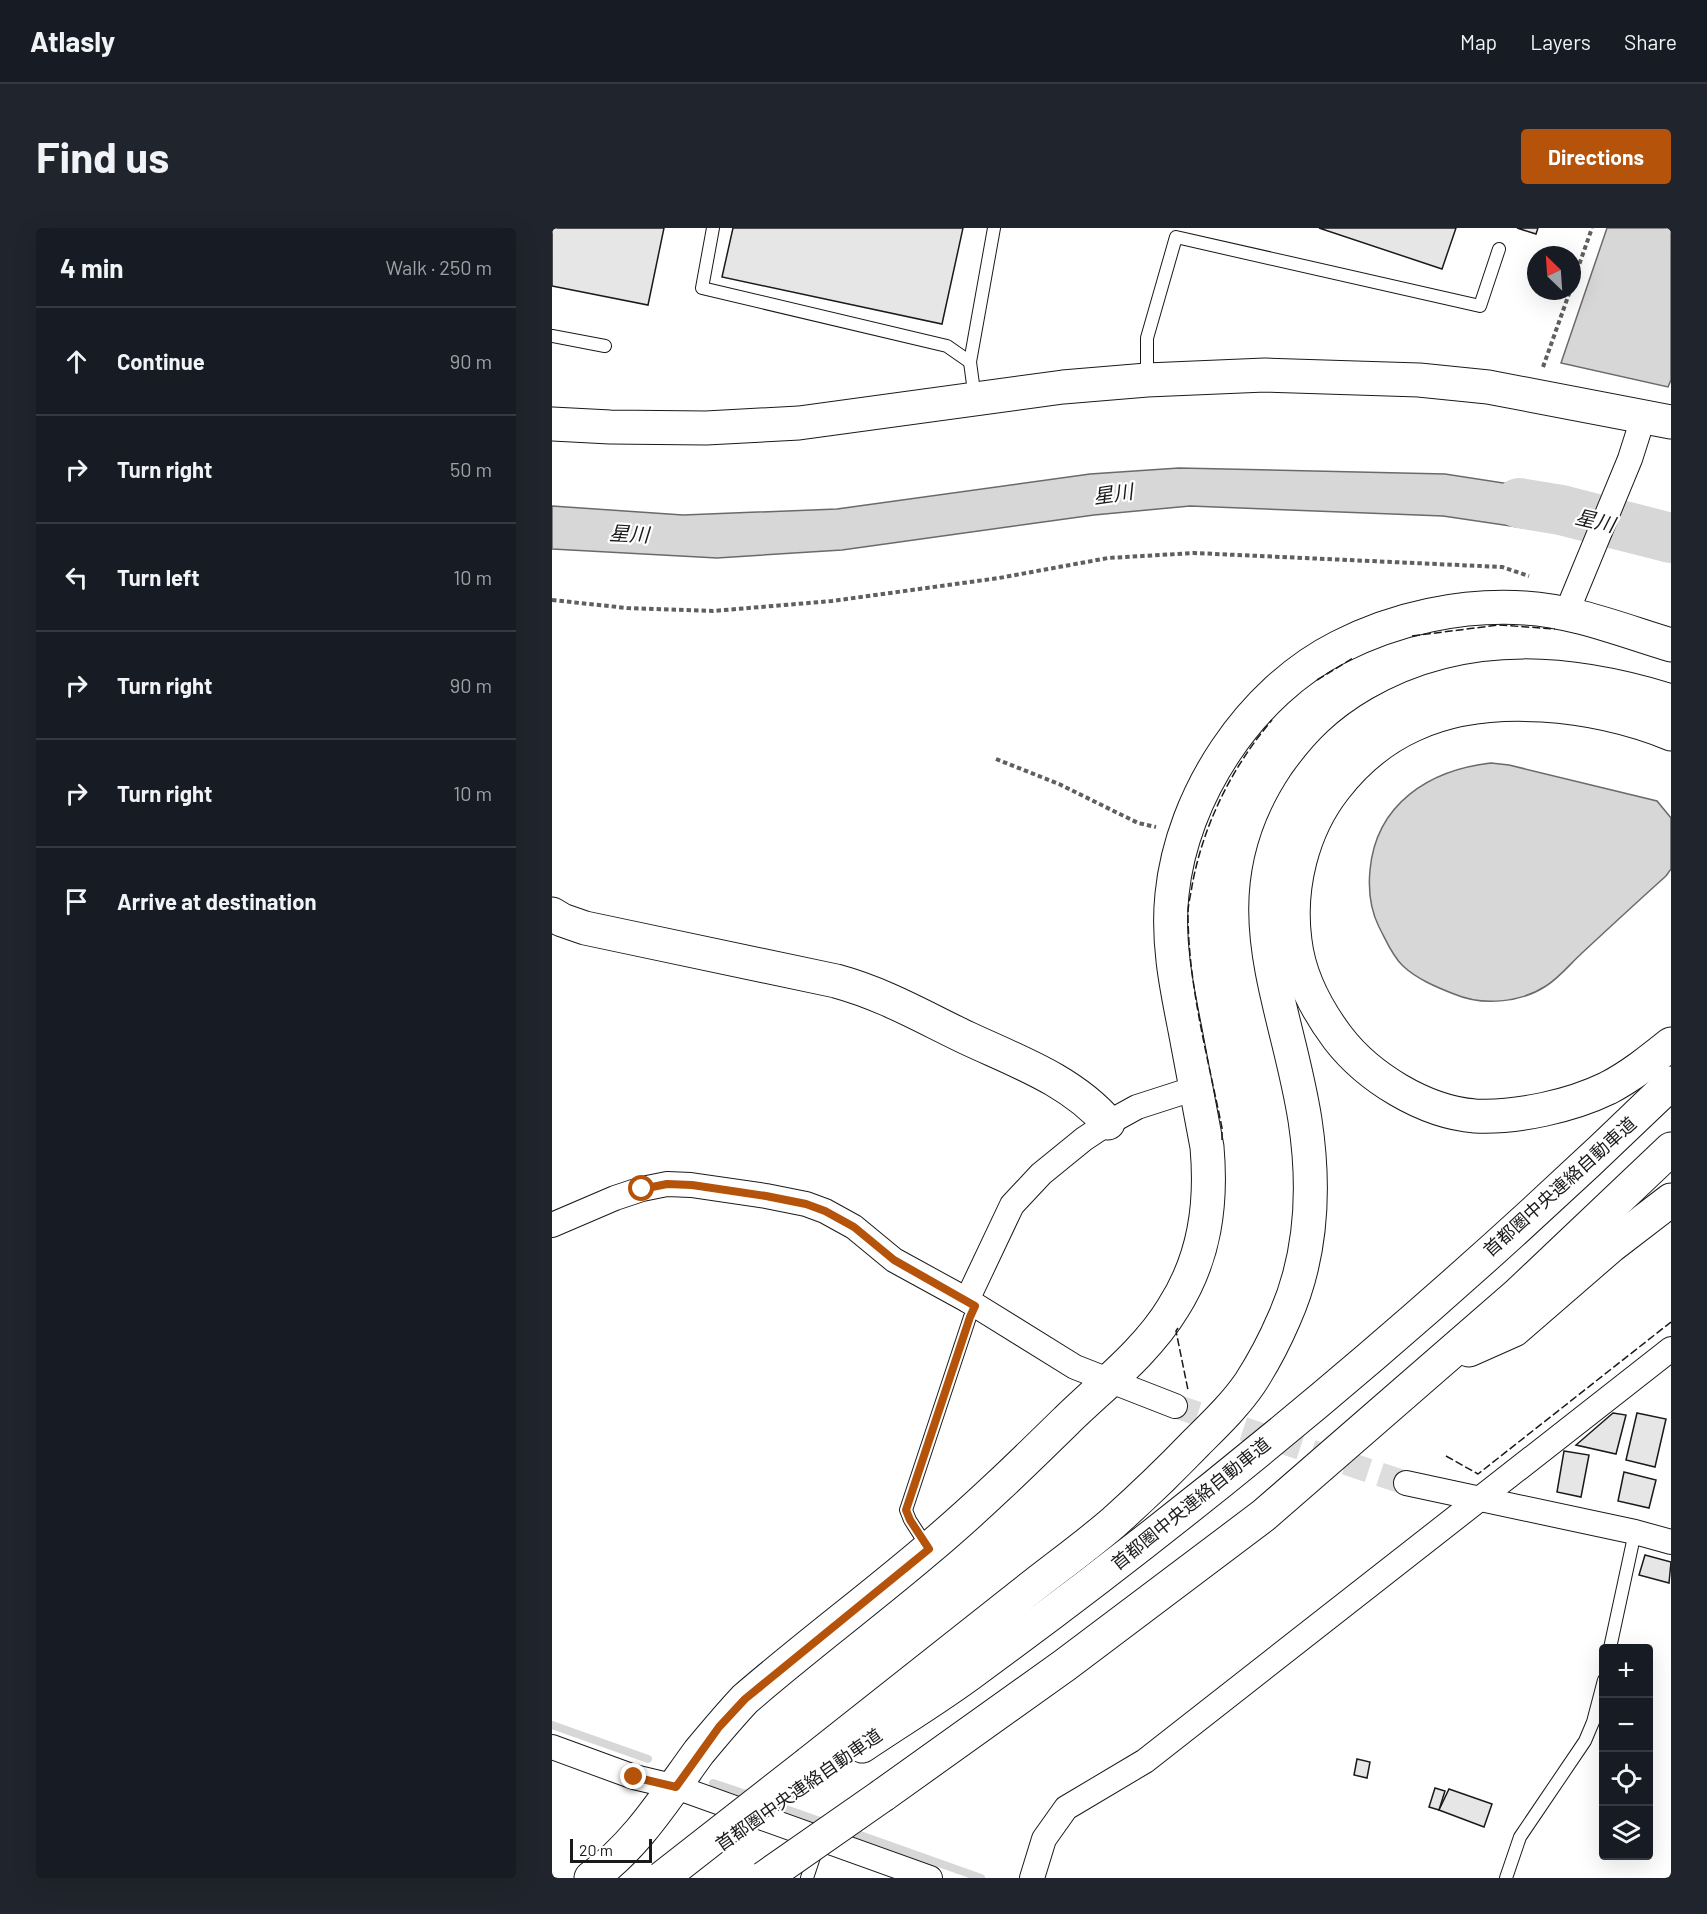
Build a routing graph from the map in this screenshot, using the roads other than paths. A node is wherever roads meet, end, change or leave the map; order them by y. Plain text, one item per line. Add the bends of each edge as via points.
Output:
1 (713, 228) edge
2 (994, 228) edge
3 (1499, 249) dead end
4 (552, 336) edge
5 (605, 346) dead end
6 (969, 362) junction
7 (1147, 380) junction
8 (975, 400) junction
9 (1657, 418) edge
10 (552, 424) edge
11 (1572, 598) junction
12 (1671, 645) edge
13 (1671, 701) edge
14 (1671, 734) edge
15 (552, 914) edge
16 (1671, 1044) edge
17 (1671, 1083) edge
18 (1196, 1088) junction
19 (1108, 1123) junction
20 (1671, 1149) edge
21 (1671, 1200) edge
22 (552, 1225) edge
23 (971, 1303) junction
24 (1671, 1349) edge
25 (1442, 1361) junction
26 (1108, 1381) junction
27 (1175, 1406) tunnel mouth
28 (1406, 1483) tunnel mouth
29 (1477, 1499) junction
30 (1635, 1532) junction
31 (1671, 1542) edge
32 (929, 1549) junction
33 (1611, 1644) edge
34 (1599, 1698) edge
35 (552, 1747) edge
36 (813, 1769) junction
37 (676, 1787) junction
38 (820, 1838) junction
39 (591, 1878) edge
40 (662, 1878) edge
41 (674, 1878) edge
42 (764, 1878) edge
43 (807, 1878) edge
44 (930, 1878) edge
45 (1032, 1878) edge
46 (1506, 1878) edge

1 - 6 lane via 702,288 947,346
2 - 6 lane
3 - 7 lane via 1480,306 1176,237 1147,338
4 - 5 lane
6 - 8 lane
7 - 8 main road
7 - 9 main road via 1265,375 1419,380 1488,387
8 - 10 main road via 799,423 706,428
9 - 11 street via 1630,459
11 - 12 main road
11 - 18 main road via 1525,608 1440,613 1390,626 1339,647 1291,679 1249,721 1215,767 1183,834 1172,893 1171,949
13 - 36 main road via 1568,678 1519,674 1477,678 1403,700 1343,739 1323,758 1290,806 1265,884 1266,936 1305,1121 1310,1179 1308,1234 1284,1320 1249,1384 1179,1460 1121,1515
14 - 16 main road via 1608,714 1565,706 1471,709 1413,725 1375,747 1347,773 1312,823 1298,872 1293,921 1299,961 1328,1025 1347,1051 1370,1071 1420,1101 1475,1116 1542,1110 1608,1088
15 - 19 main road via 585,928 867,990 1037,1070 1070,1089
17 - 36 main road, 首都圏中央連絡自動車道 via 1595,1157 1415,1318 1231,1474 974,1671
18 - 19 street via 1137,1107
18 - 26 main road via 1210,1176 1201,1244 1174,1307 1146,1343
19 - 23 street via 1041,1174 1012,1204
20 - 25 main road
21 - 25 main road via 1514,1330
22 - 23 street via 615,1198 667,1184 766,1196 825,1211 854,1227 894,1260
23 - 26 street via 1075,1367
23 - 32 lane via 970,1317 906,1510
24 - 29 street
25 - 42 main road, bridge via 1264,1515 1065,1665
26 - 27 street
26 - 32 main road
28 - 29 street
29 - 30 street
29 - 45 street via 1145,1761 1066,1808 1044,1839
30 - 31 street
30 - 33 lane
32 - 37 main road via 745,1699 719,1727
34 - 46 lane via 1585,1741 1520,1837
35 - 37 street via 634,1777
36 - 40 main road, bridge
36 - 41 main road, 首都圏中央連絡自動車道
37 - 38 street
37 - 39 main road via 626,1849
38 - 43 lane
38 - 44 street

